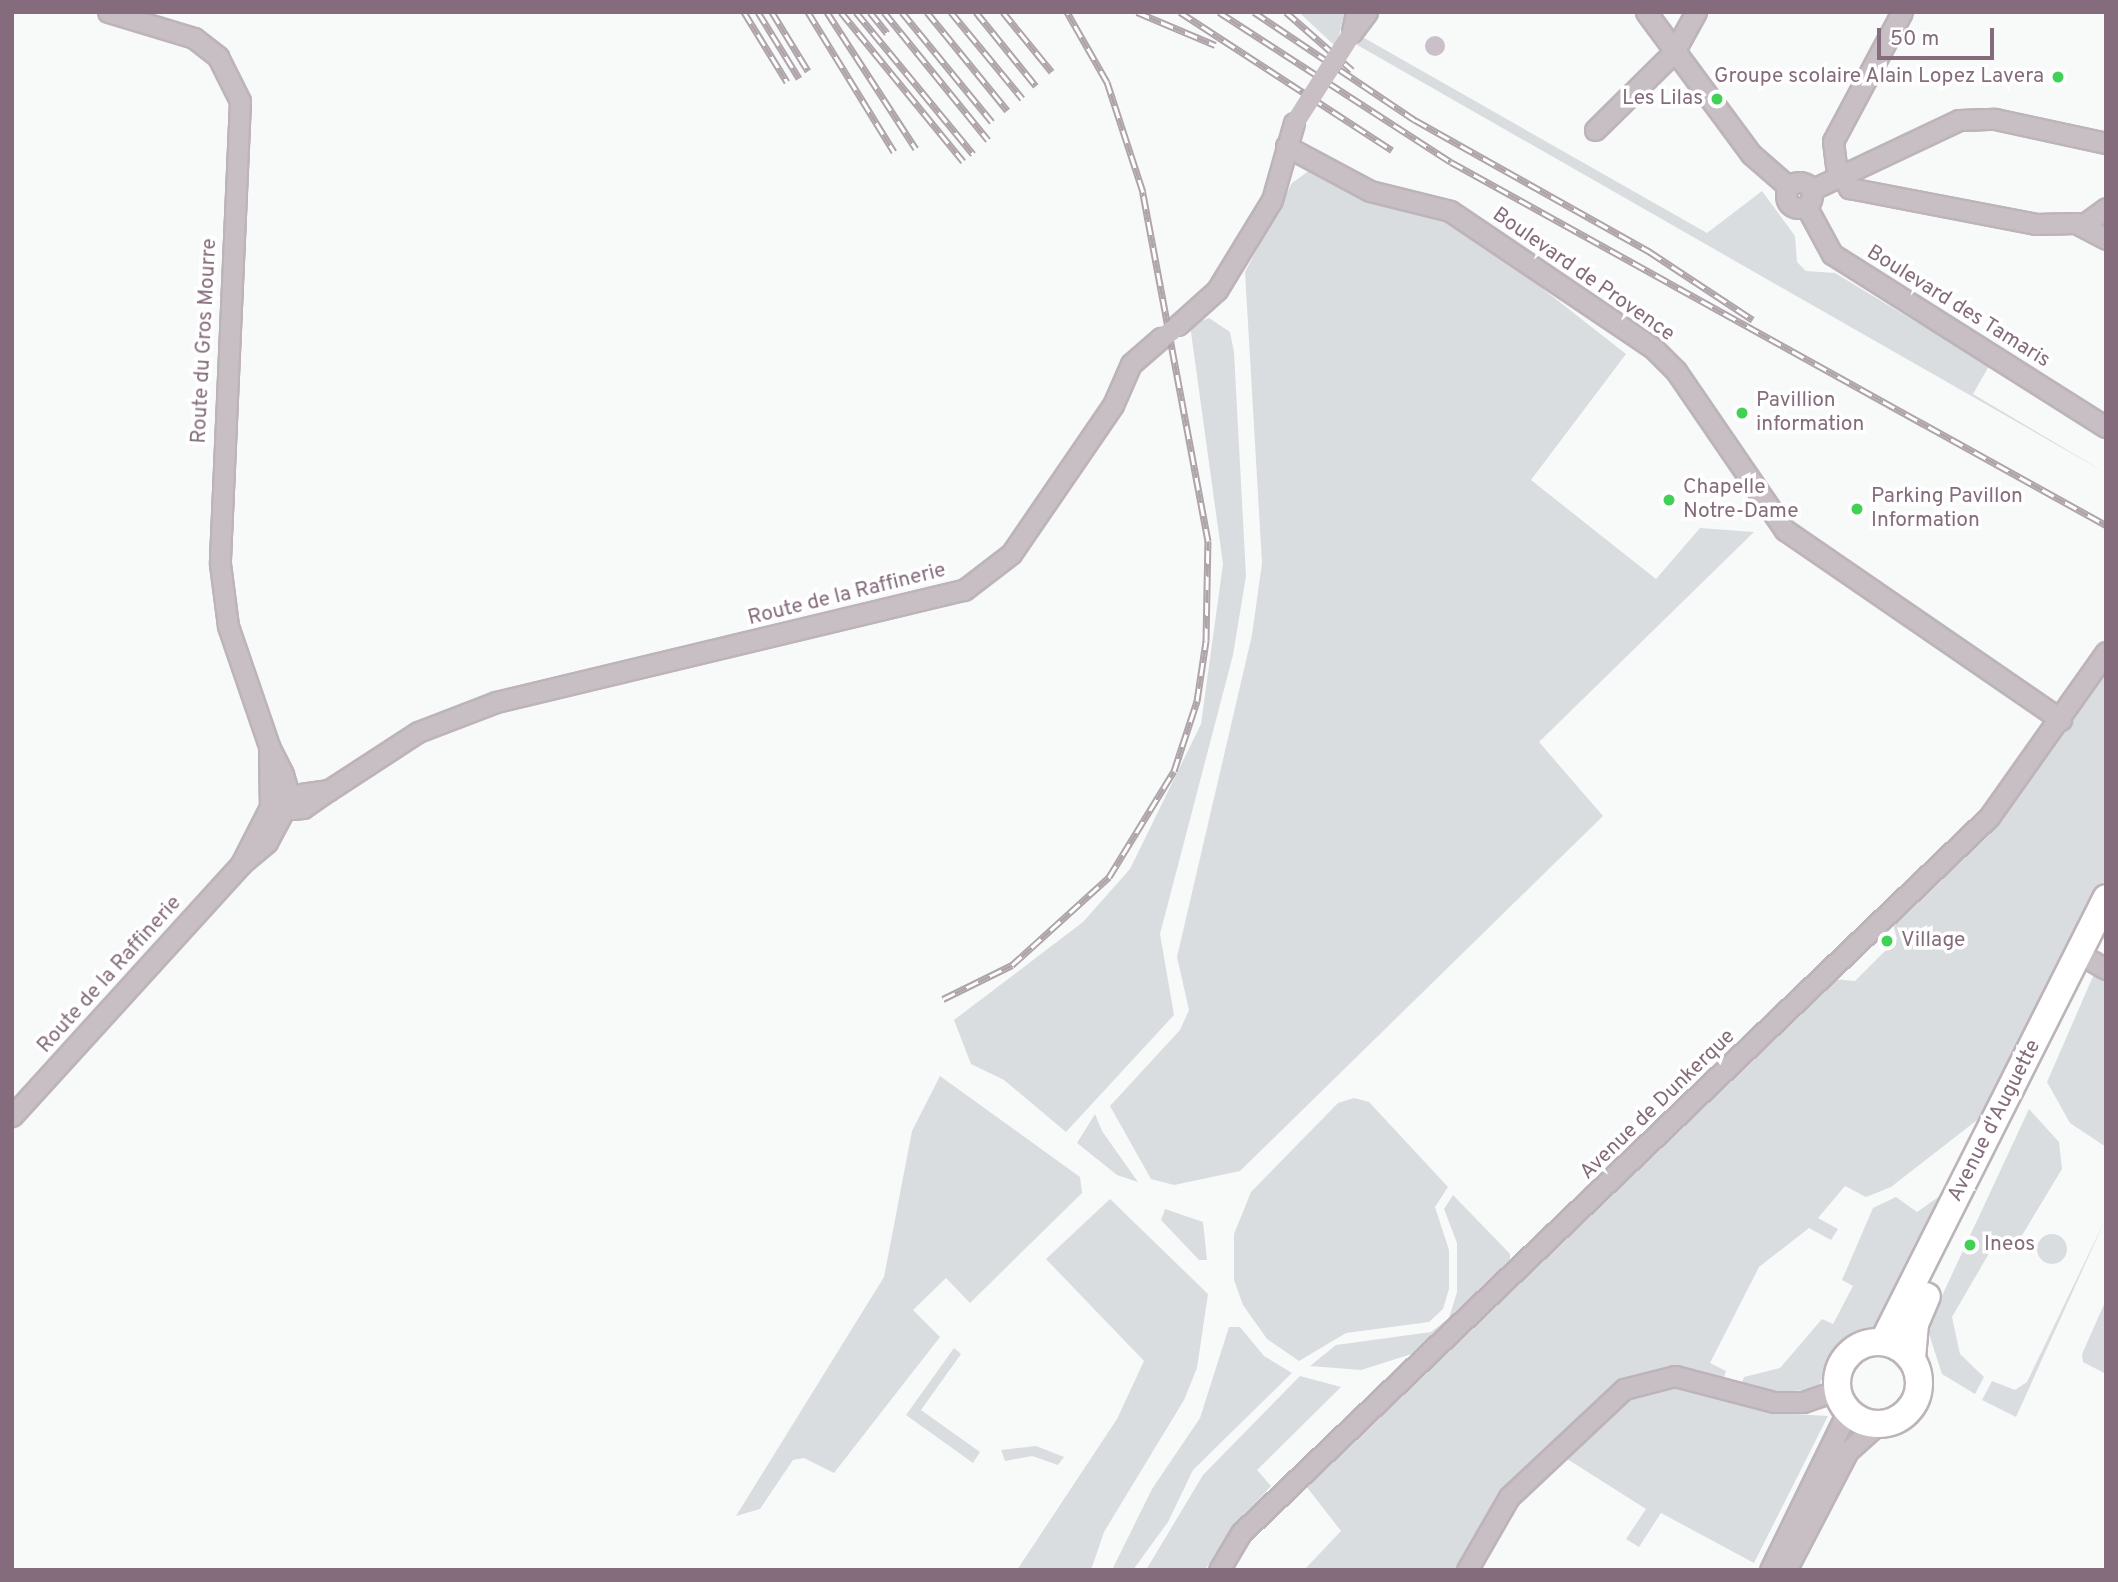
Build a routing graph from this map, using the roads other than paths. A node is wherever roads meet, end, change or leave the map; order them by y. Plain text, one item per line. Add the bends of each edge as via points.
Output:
1 (108, 12) edge
2 (1367, 12) edge
3 (1646, 12) edge
4 (1696, 12) edge
5 (1902, 12) edge
6 (1354, 22) edge
7 (1674, 52) junction
8 (1595, 130) dead end
9 (2106, 143) edge
10 (1286, 146) junction
11 (1841, 175) junction
12 (1808, 198) junction
13 (2106, 208) edge
14 (2083, 225) junction
15 (2106, 239) edge
16 (2105, 424) edge
17 (2106, 652) edge
18 (2061, 719) junction
19 (280, 803) junction
20 (2106, 898) edge
21 (2106, 933) edge
22 (2099, 965) edge
23 (12, 1116) edge
24 (1883, 1342) junction
25 (1912, 1358) junction
26 (1842, 1400) junction
27 (1877, 1425) junction
28 (1219, 1570) edge
29 (1467, 1570) edge
30 (1770, 1570) edge
31 (1786, 1570) edge

1 - 19 street, Route du Gros Mourre via 194,38 222,64 240,101 220,564 228,626 269,746
2 - 6 street, Route de la Raffinerie
3 - 7 street
4 - 7 street
5 - 11 street via 1833,141
6 - 10 street, Route de la Raffinerie, bridge via 1294,123
7 - 8 street
7 - 12 street, Boulevard des Tamaris via 1751,154 1789,187 1788,203
9 - 11 street via 1975,118 1930,131
10 - 18 street, Boulevard de Provence via 1370,191 1450,211 1653,348 1676,370 1753,487 1803,545
10 - 19 street, Route de la Raffinerie, bridge via 1277,191 1217,290 1131,364 1113,405 1011,554 964,590 496,702 418,732 314,804
11 - 12 street
11 - 14 street via 1866,196 2036,224
12 - 16 street, Boulevard des Tamaris via 1832,254
13 - 14 street
14 - 15 street
17 - 18 street, Avenue de Dunkerque
18 - 28 street, Avenue de Dunkerque via 1989,817 1241,1533
19 - 23 street, Route de la Raffinerie via 242,864
20 - 24 main road, Avenue d'Auguette
21 - 22 main road, Avenue d'Auguette
22 - 25 main road, Avenue d'Auguette via 1920,1312
24 - 25 main road
24 - 26 main road via 1850,1352
25 - 27 main road via 1919,1391 1910,1410
26 - 27 main road
26 - 29 street via 1774,1402 1693,1378 1640,1382 1609,1400 1498,1511
26 - 30 street
27 - 31 street via 1849,1451

